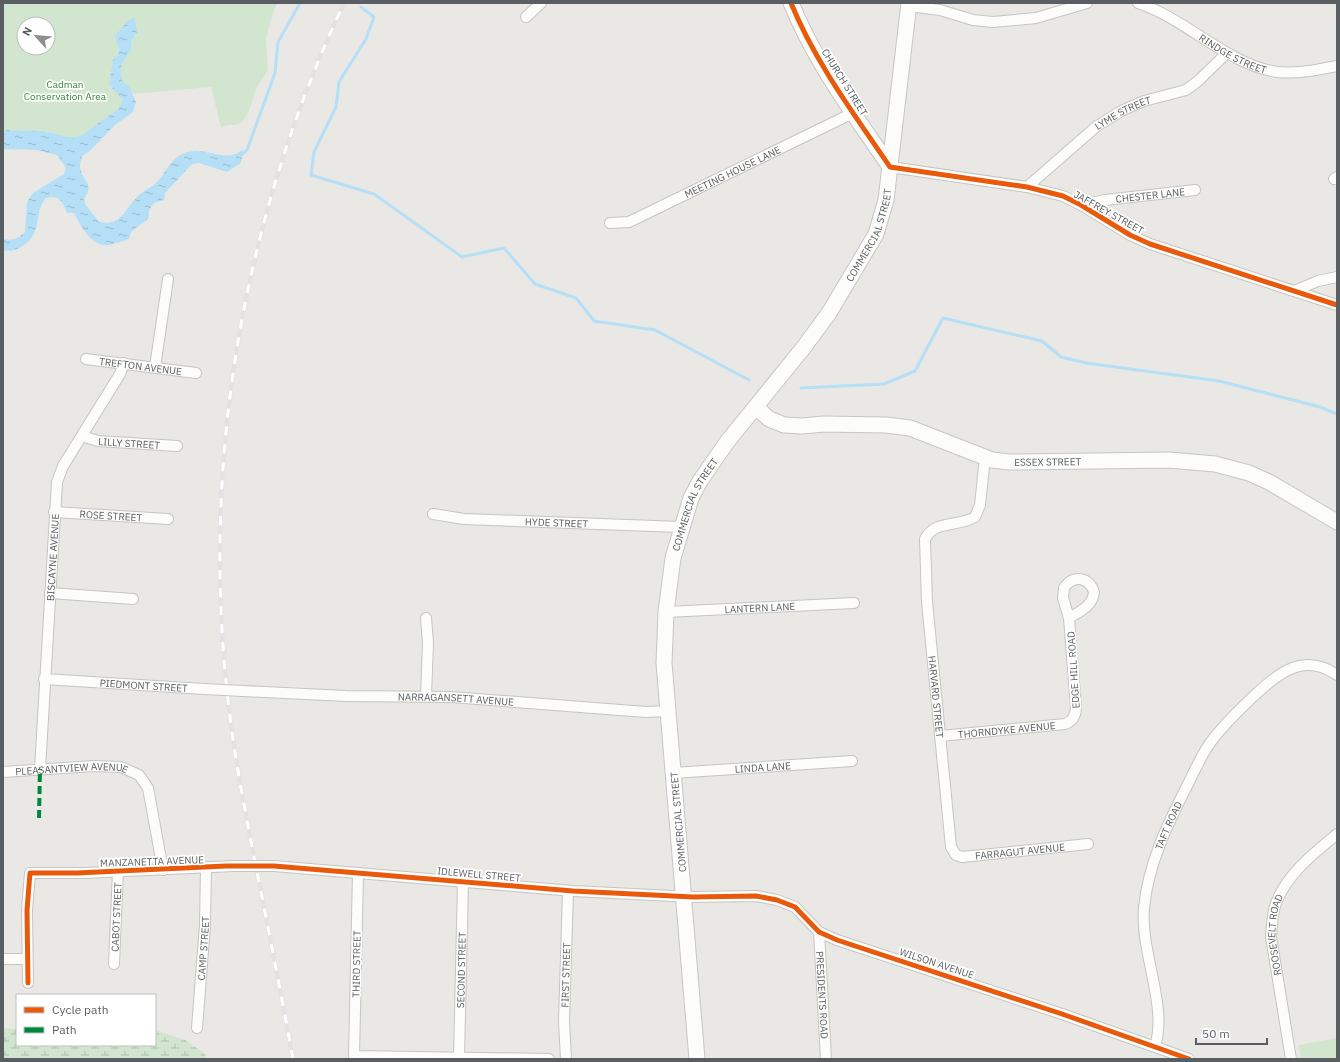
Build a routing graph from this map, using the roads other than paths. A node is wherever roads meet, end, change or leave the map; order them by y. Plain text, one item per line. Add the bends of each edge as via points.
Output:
1 (541, 3) edge
2 (791, 3) edge
3 (1087, 3) edge
4 (1138, 3) edge
5 (909, 4) edge
6 (526, 17) dead end
7 (1227, 53) junction
8 (1337, 66) edge
9 (853, 113) junction
10 (890, 167) junction
11 (1027, 187) junction
12 (1195, 190) dead end
13 (1081, 205) junction
14 (610, 223) dead end
15 (1337, 277) edge
16 (168, 279) dead end
17 (1294, 291) junction
18 (1337, 305) edge
19 (86, 359) dead end
20 (124, 363) junction
21 (155, 367) junction
22 (196, 373) dead end
23 (756, 407) junction
24 (82, 436) junction
25 (177, 446) dead end
26 (985, 457) junction
27 (54, 512) junction
28 (433, 514) dead end
29 (168, 519) dead end
30 (1337, 522) edge
31 (681, 527) junction
32 (50, 593) junction
33 (133, 599) dead end
34 (854, 603) dead end
35 (666, 612) junction
36 (426, 618) dead end
37 (1069, 618) dead end
38 (1337, 675) edge
39 (44, 679) junction
40 (243, 691) joint
41 (426, 696) junction
42 (668, 711) junction
43 (1072, 720) joint
44 (940, 736) junction
45 (852, 761) dead end
46 (40, 769) junction
47 (3, 772) edge
48 (673, 773) junction
49 (1337, 834) edge
50 (1088, 844) dead end
51 (954, 854) joint
52 (274, 866) joint
53 (206, 868) junction
54 (163, 870) junction
55 (118, 871) junction
56 (358, 873) junction
57 (463, 881) junction
58 (568, 891) junction
59 (684, 897) junction
60 (819, 932) junction
61 (3, 959) edge
62 (27, 959) junction
63 (114, 964) dead end
64 (28, 983) dead end
65 (197, 1028) dead end
66 (1155, 1046) junction
67 (459, 1058) junction
68 (549, 1059) edge
69 (566, 1059) edge
70 (697, 1059) edge
71 (826, 1059) edge
72 (1189, 1059) edge
73 (1291, 1059) edge

1 - 6 street
2 - 9 main road, CHURCH STREET via 815,51
3 - 5 street via 1036,18 993,22 973,20
4 - 7 street, RINDGE STREET via 1177,20
5 - 10 main road, COMMERCIAL STREET
7 - 8 street, RINDGE STREET via 1276,72 1297,73
7 - 11 street, LYME STREET via 1186,90 1144,101 1097,126
9 - 10 main road, CHURCH STREET
9 - 14 street, MEETING HOUSE LANE via 630,222
10 - 11 street, JAFFREY STREET
10 - 23 main road, COMMERCIAL STREET via 886,200 876,234 829,312
11 - 13 street, JAFFREY STREET via 1063,196
12 - 13 street, CHESTER LANE
13 - 17 street, JAFFREY STREET via 1130,235 1150,244
15 - 17 street via 1318,280
16 - 21 street
17 - 18 street, JAFFREY STREET
19 - 20 street, TREFTON AVENUE
20 - 21 street, TREFTON AVENUE
20 - 24 street, BISCAYNE AVENUE via 120,374
21 - 22 street, TREFTON AVENUE
23 - 26 main road, ESSEX STREET via 769,419 784,425 886,425 910,428
23 - 31 main road, COMMERCIAL STREET via 700,480
24 - 25 street, LILLY STREET via 103,441
24 - 27 street, BISCAYNE AVENUE via 58,477
26 - 30 main road, ESSEX STREET via 1021,463 1169,460 1215,464 1249,473 1270,482
26 - 44 street, HARVARD STREET via 980,505 975,517 959,524 935,528 925,539 925,572
27 - 29 street, ROSE STREET
27 - 32 street, BISCAYNE AVENUE
28 - 31 street, HYDE STREET via 472,519
31 - 35 main road, COMMERCIAL STREET via 673,558
32 - 33 street
32 - 39 street, BISCAYNE AVENUE
34 - 35 street, LANTERN LANE
35 - 42 main road, COMMERCIAL STREET via 664,663
36 - 41 street
37 - 43 street, EDGE HILL ROAD via 1076,707
38 - 66 street, TAFT ROAD via 1313,666 1292,668 1272,680 1232,716 1212,740 1167,826 1147,888 1144,910 1144,930 1159,1017
39 - 40 street, PIEDMONT STREET, bridge
39 - 46 street, BISCAYNE AVENUE
40 - 41 street, NARRAGANSETT AVENUE via 346,696
41 - 42 street, NARRAGANSETT AVENUE via 646,712
42 - 48 main road, COMMERCIAL STREET
43 - 44 street, THORNDYKE AVENUE via 1065,724
44 - 51 street, HARVARD STREET via 950,843
45 - 48 street, LINDA LANE
46 - 47 street, PLEASANTVIEW AVENUE
46 - 54 street, PLEASANTVIEW AVENUE via 115,766 139,775 149,793
48 - 59 main road, COMMERCIAL STREET
49 - 73 street, ROOSEVELT ROAD via 1300,866 1283,889 1276,903 1272,921 1271,937
50 - 51 street, FARRAGUT AVENUE via 962,857
52 - 53 street, MANZANETTA AVENUE, bridge
52 - 56 street, IDLEWELL STREET
53 - 54 street, MANZANETTA AVENUE
53 - 65 street, CAMP STREET
54 - 55 street, MANZANETTA AVENUE
55 - 62 street, MANZANETTA AVENUE via 30,873
55 - 63 street, CABOT STREET
56 - 57 street, IDLEWELL STREET
56 - 67 street, THIRD STREET via 354,1056
57 - 58 street, IDLEWELL STREET
57 - 67 street, SECOND STREET
58 - 59 street, IDLEWELL STREET
58 - 69 street, FIRST STREET via 564,1021
59 - 60 street, WILSON AVENUE via 756,896 777,900 795,907
59 - 70 main road, COMMERCIAL STREET
60 - 66 street, WILSON AVENUE
60 - 71 street, PRESIDENTS ROAD
61 - 62 street
62 - 64 street
66 - 72 street, WILSON AVENUE
67 - 68 street

